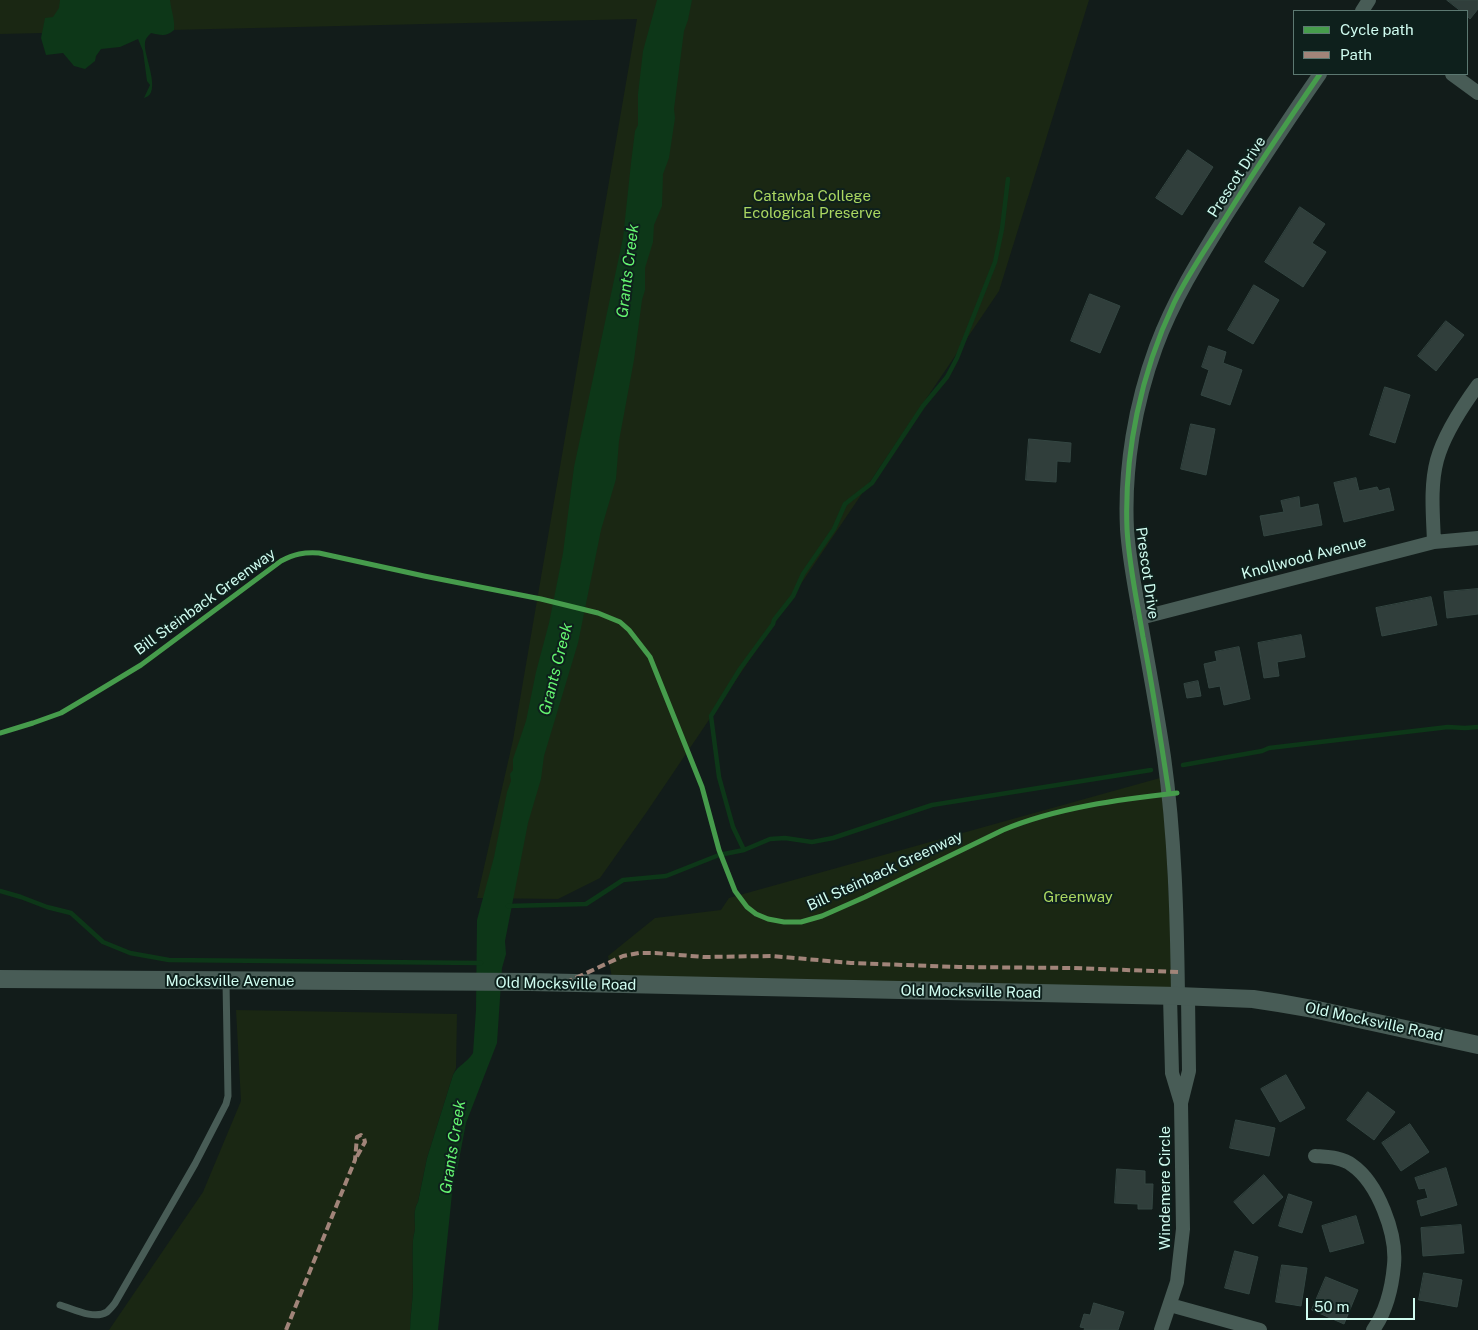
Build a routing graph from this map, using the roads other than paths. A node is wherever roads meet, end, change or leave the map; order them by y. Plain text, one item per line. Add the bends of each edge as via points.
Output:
1 (1319, 75) edge
2 (1453, 75) edge
3 (1478, 93) edge
4 (1478, 385) edge
5 (1478, 538) edge
6 (1434, 542) junction
7 (1140, 618) junction
8 (0, 980) edge
9 (226, 982) junction
10 (459, 982) joint
11 (1179, 997) junction
12 (1478, 1045) edge
13 (1315, 1156) dead end
14 (60, 1305) dead end
15 (1170, 1305) junction
16 (1161, 1330) edge
17 (1260, 1330) edge
18 (1372, 1330) edge

1 - 7 street, Prescot Drive via 1260,161 1188,277 1156,348 1134,429 1127,504 1130,561
2 - 3 street
4 - 6 street via 1463,406 1437,460
5 - 6 street, Knollwood Avenue
6 - 7 street, Knollwood Avenue
7 - 11 street, Prescot Drive via 1169,794
8 - 9 street, Mocksville Avenue
9 - 10 street, Mocksville Avenue
9 - 14 lane via 229,1087 218,1121 116,1303 100,1314
10 - 11 street, Old Mocksville Road
11 - 12 street, Old Mocksville Road via 1253,999 1313,1008
11 - 15 street, Windemere Circle via 1172,1074 1181,1103 1183,1229 1177,1282
13 - 18 street via 1336,1158 1351,1164 1376,1192 1386,1214 1395,1263 1386,1306
15 - 16 street, Windemere Circle
15 - 17 street

